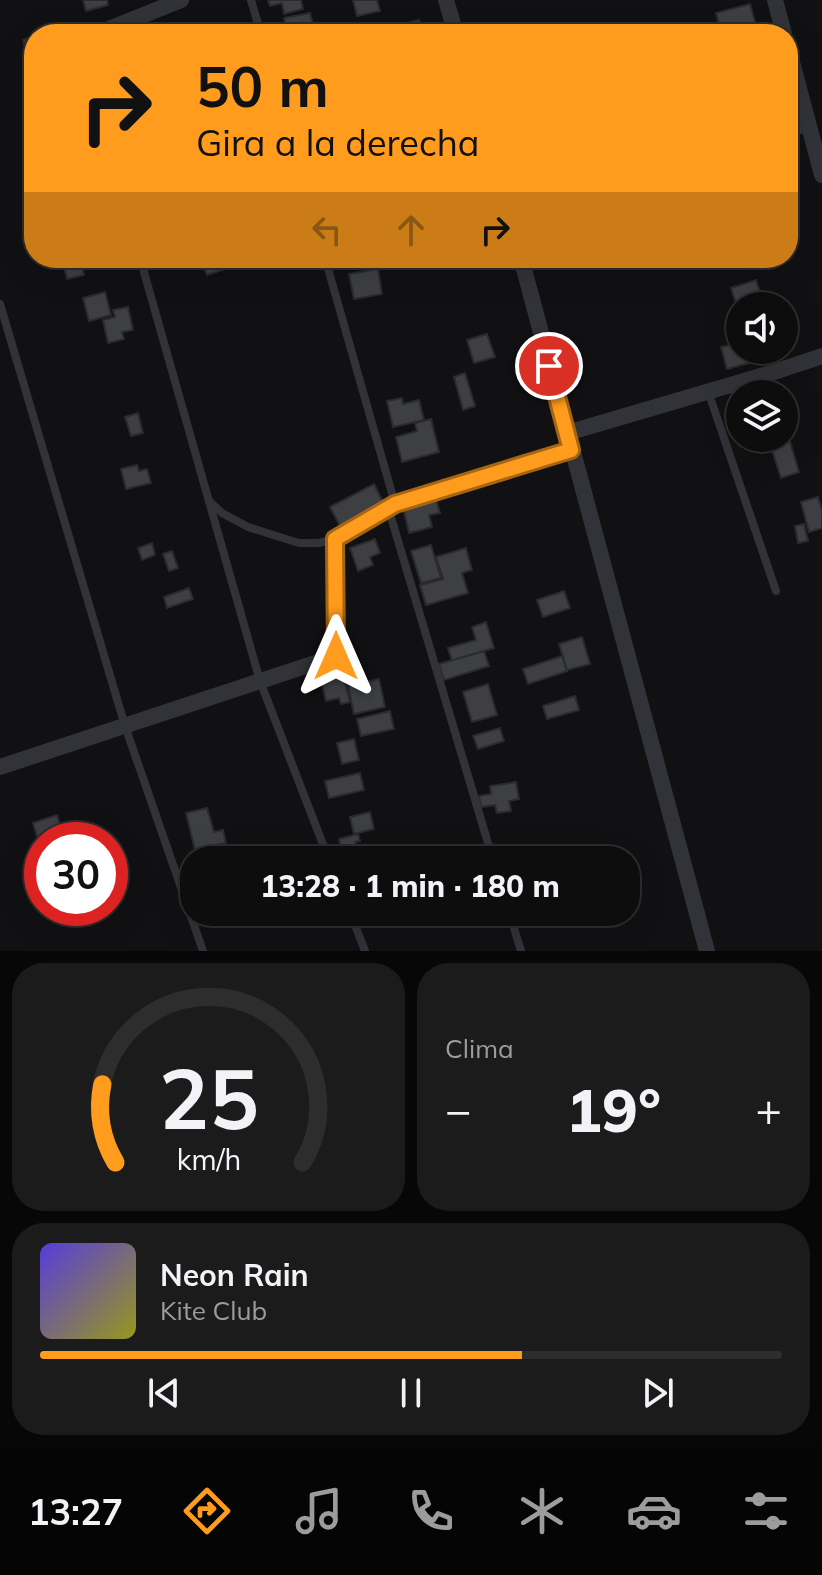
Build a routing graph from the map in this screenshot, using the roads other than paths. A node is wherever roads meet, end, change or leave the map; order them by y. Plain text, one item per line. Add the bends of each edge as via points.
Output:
1 (181, 0) edge
2 (251, 0) edge
3 (446, 0) edge
4 (775, 0) edge
5 (122, 24) edge
6 (258, 24) edge
7 (453, 24) edge
8 (781, 24) edge
9 (798, 76) edge
10 (816, 127) edge
11 (822, 175) edge
12 (143, 268) edge
13 (328, 268) edge
14 (524, 268) edge
15 (0, 304) edge
16 (822, 356) edge
17 (708, 390) junction
18 (567, 433) junction
19 (571, 450) junction
20 (209, 500) junction
21 (392, 506) junction
22 (335, 539) junction
23 (776, 591) dead end
24 (260, 681) junction
25 (125, 726) junction
26 (0, 767) edge
27 (324, 846) edge
28 (489, 846) edge
29 (355, 926) edge
30 (513, 926) edge
31 (203, 951) edge
32 (365, 951) edge
33 (521, 951) edge
34 (707, 951) edge

1 - 5 street
2 - 6 lane
3 - 7 street
4 - 8 street
9 - 10 street
10 - 11 street
12 - 20 lane
13 - 21 lane
14 - 18 street
15 - 25 lane
16 - 17 street
17 - 18 street
17 - 23 lane
18 - 19 street
19 - 21 lane
19 - 34 street
20 - 22 lane via 235,521 270,535 299,543
20 - 24 lane
21 - 22 lane
21 - 28 lane
22 - 24 street via 336,656
24 - 25 street
24 - 27 lane
25 - 26 street
25 - 31 lane
29 - 32 lane
30 - 33 lane

